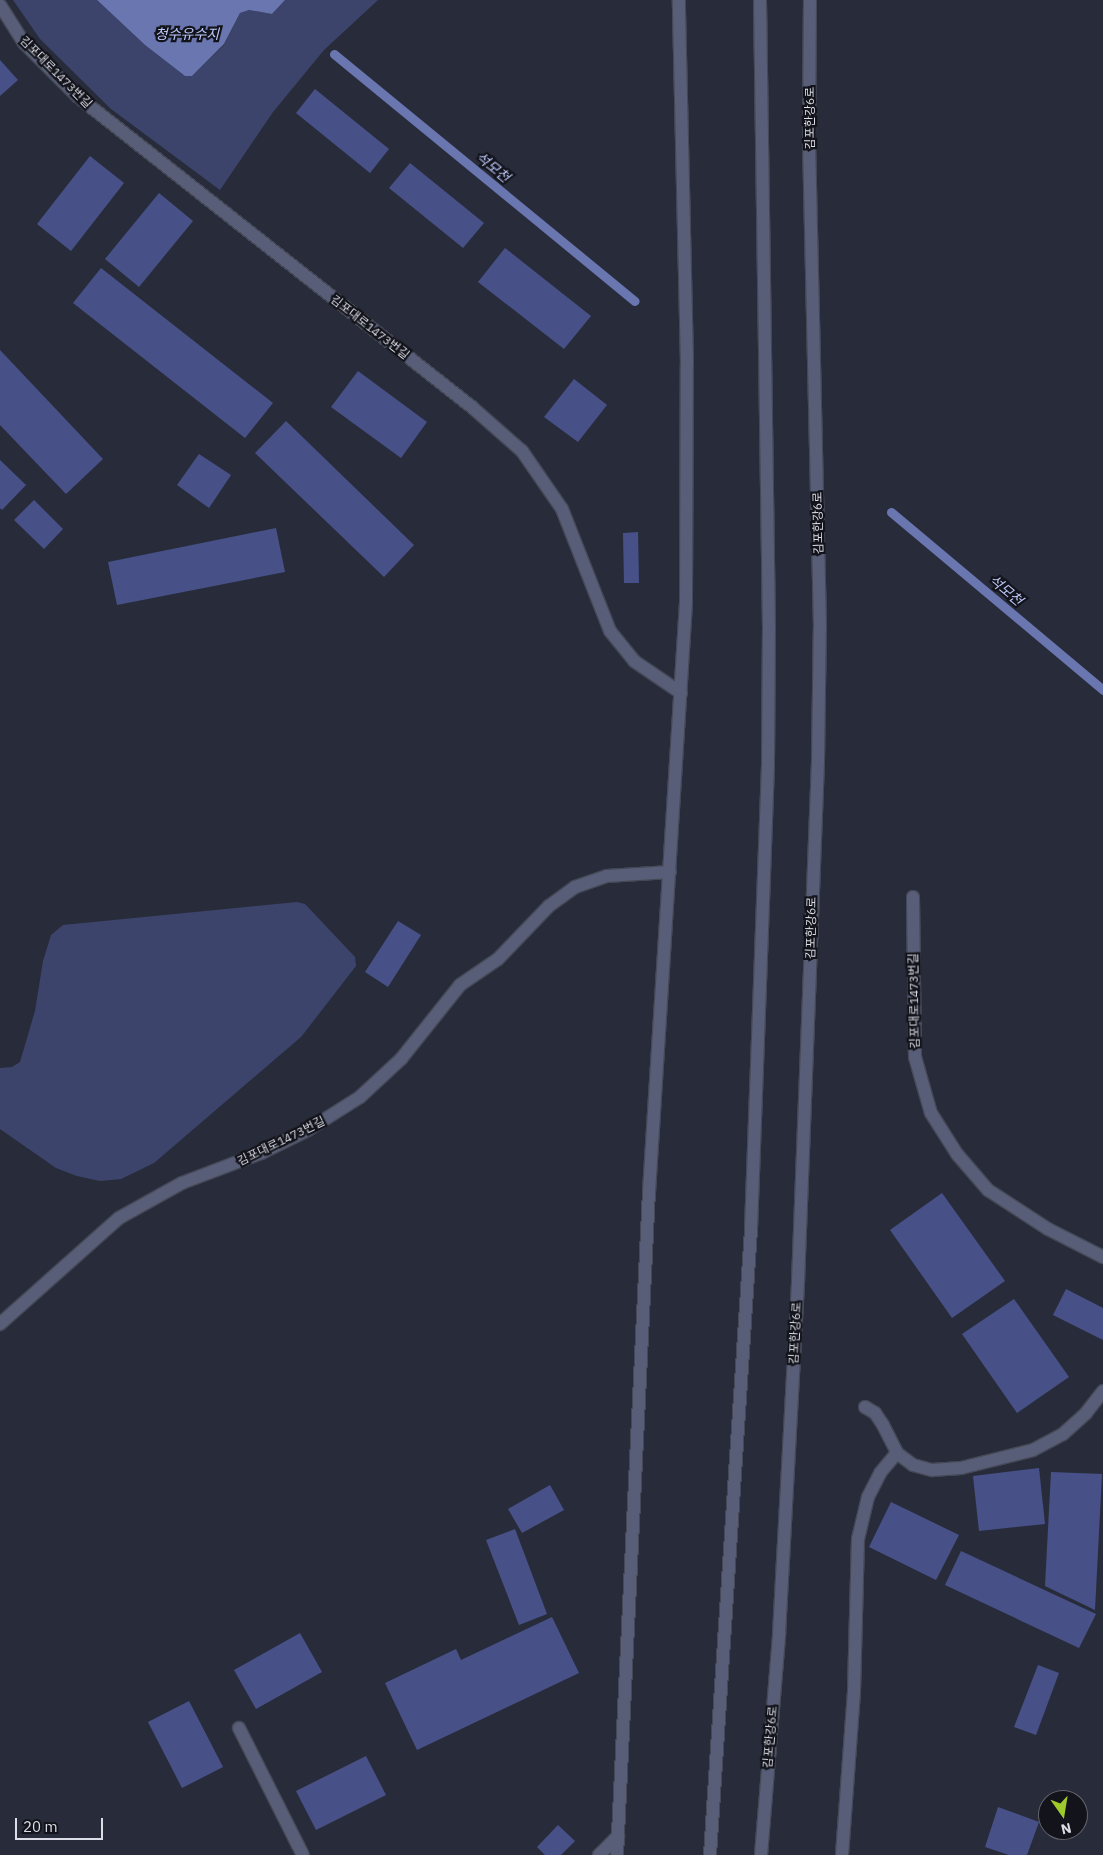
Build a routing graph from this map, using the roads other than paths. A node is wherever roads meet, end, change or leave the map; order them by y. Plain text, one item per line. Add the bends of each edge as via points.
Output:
1 (679, 0) edge
2 (760, 0) edge
3 (810, 0) edge
4 (0, 5) edge
5 (681, 693) junction
6 (670, 872) junction
7 (913, 898) dead end
8 (1103, 1257) edge
9 (0, 1324) edge
10 (1103, 1391) edge
11 (865, 1407) dead end
12 (897, 1452) junction
13 (239, 1728) dead end
14 (618, 1836) junction
15 (303, 1855) edge
16 (599, 1855) edge
17 (617, 1855) edge
18 (710, 1855) edge
19 (761, 1855) edge
20 (842, 1855) edge

1 - 5 street via 688,543
2 - 18 street via 769,629 768,776 751,1229
3 - 19 street, 김포한강6로 via 820,626 818,761 797,1301 779,1634
4 - 5 street, 김포대로1473번길 via 24,43 77,96 473,408 522,451 562,509 610,631 634,661
5 - 6 street
6 - 9 street, 김포대로1473번길 via 606,876 575,887 549,906 498,959 460,986 401,1059 360,1097 300,1134 261,1153 182,1183 119,1218
6 - 14 street via 649,1192
7 - 8 street, 김포대로1473번길 via 916,1057 931,1113 957,1154 988,1190 1048,1230
10 - 12 street via 1086,1413 1063,1434 1033,1450 1002,1460 932,1470 913,1465
11 - 12 street via 875,1413 883,1424
12 - 20 street via 880,1473 868,1497 858,1539 854,1691
13 - 15 street
14 - 16 street
14 - 17 street

